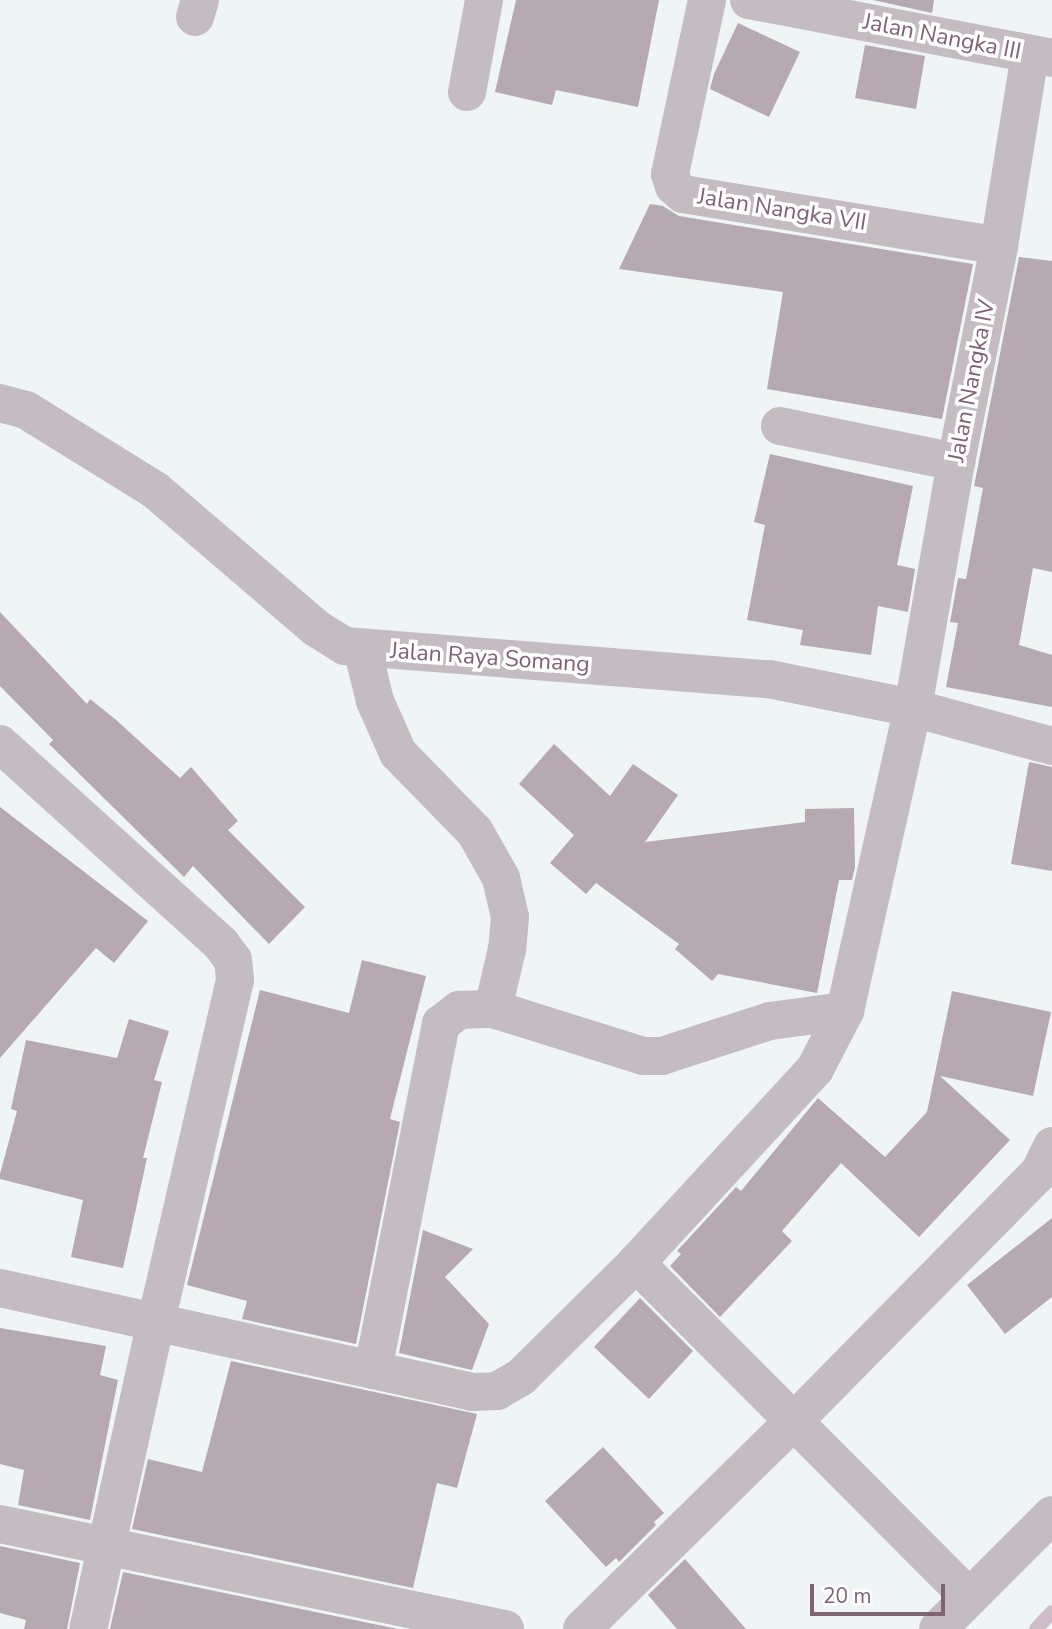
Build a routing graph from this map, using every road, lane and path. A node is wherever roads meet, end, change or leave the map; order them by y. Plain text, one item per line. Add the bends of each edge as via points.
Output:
1 (484, 0) edge
2 (707, 0) edge
3 (749, 0) edge
4 (1041, 56) edge
5 (467, 92) dead end
6 (999, 246) junction
7 (0, 403) edge
8 (780, 426) dead end
9 (956, 462) junction
10 (362, 648) junction
11 (912, 708) junction
12 (0, 744) edge
13 (1052, 746) edge
14 (493, 1009) junction
15 (845, 1011) junction
16 (1052, 1146) edge
17 (636, 1263) junction
18 (0, 1289) edge
19 (156, 1321) junction
20 (373, 1370) junction
21 (795, 1420) junction
22 (1052, 1515) edge
23 (0, 1524) edge
24 (106, 1545) junction
25 (968, 1596) junction
26 (89, 1629) edge
27 (505, 1629) edge
28 (582, 1629) edge
29 (938, 1629) edge

1 - 5 street
2 - 6 street, Jalan Nangka VII via 670,174 683,194
3 - 4 street, Jalan Nangka III
4 - 6 street, Jalan Nangka IV
6 - 9 street, Jalan Nangka IV
7 - 10 street, Jalan Raya Somang via 26,410 155,490 316,628 345,646
8 - 9 street
9 - 11 street, Jalan Nangka IV
10 - 11 street, Jalan Raya Somang via 769,679
10 - 14 street via 375,701 398,753 475,832 500,878 510,917
11 - 13 street, Jalan Raya Somang
11 - 15 street, Jalan Nangka IV
12 - 19 street via 221,944 233,960 235,979
14 - 15 street via 643,1056 662,1056 770,1021
14 - 20 street via 458,1010 441,1024
15 - 17 street, Jalan Nangka IV via 815,1069
16 - 21 street via 1039,1173
17 - 20 street, Jalan Nangka IV via 521,1377 497,1391 472,1392
17 - 21 street
18 - 19 street, Jalan Nangka IV
19 - 20 street, Jalan Nangka IV
19 - 24 street
21 - 25 street
21 - 28 street
22 - 25 street
23 - 24 street
24 - 26 street
24 - 27 street
25 - 29 street

